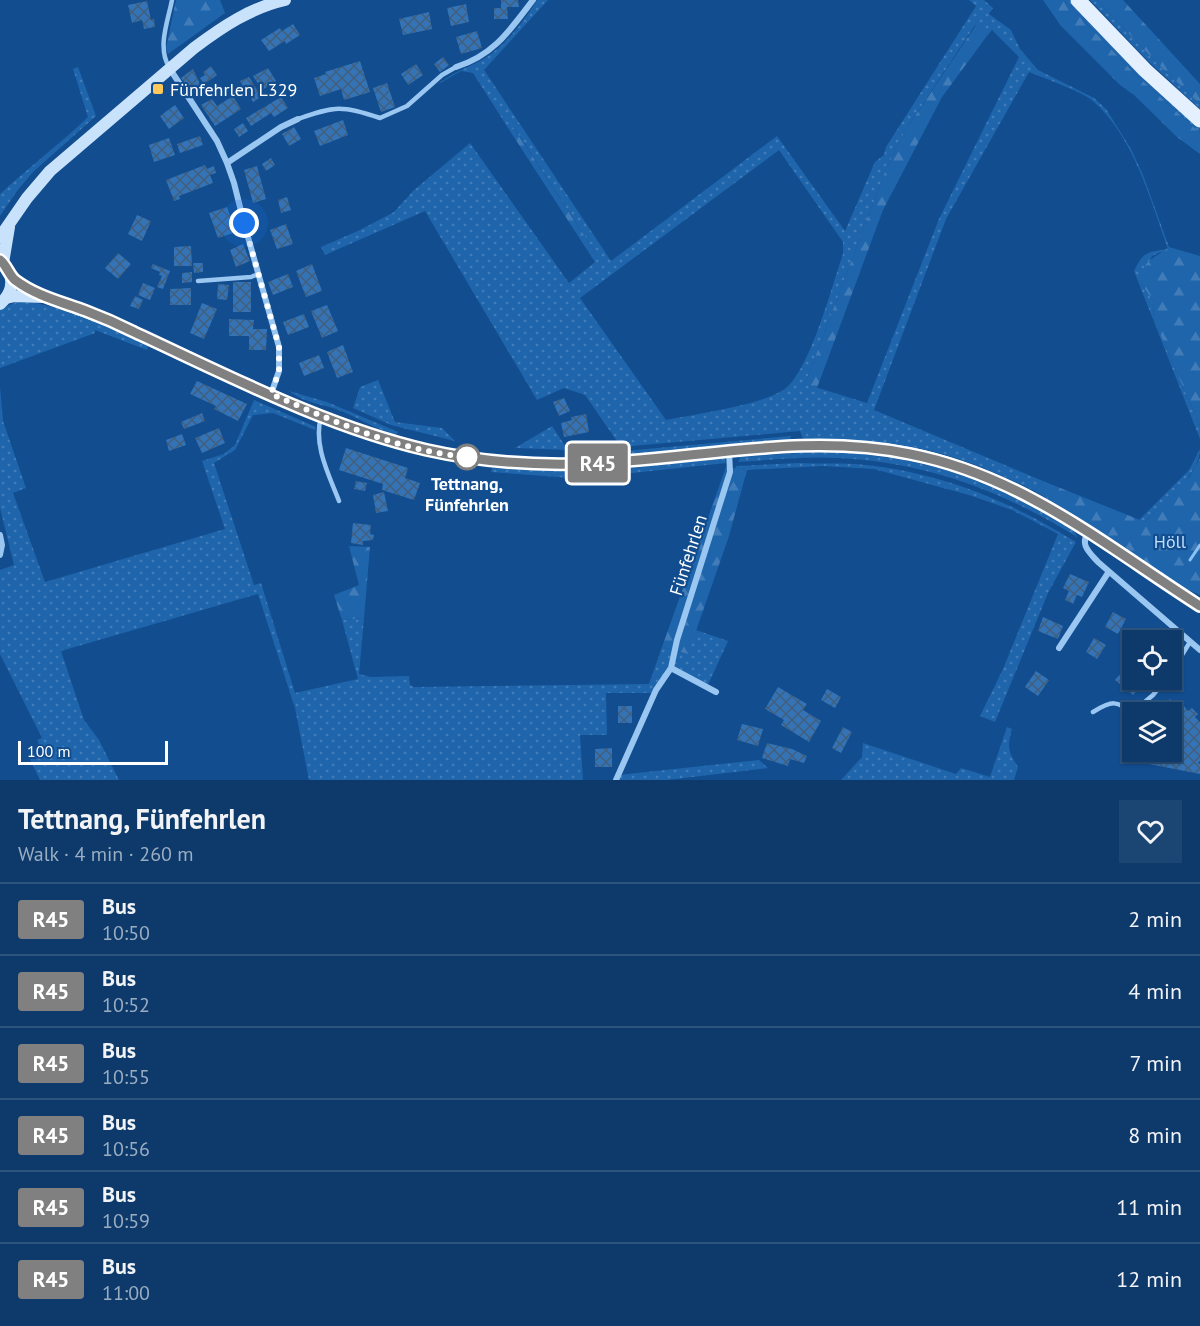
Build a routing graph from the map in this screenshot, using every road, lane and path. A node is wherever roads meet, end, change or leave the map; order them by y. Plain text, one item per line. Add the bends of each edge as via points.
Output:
1 (172, 0) edge
2 (285, 0) edge
3 (533, 0) edge
4 (1078, 0) edge
5 (456, 67) joint
6 (170, 68) junction
7 (298, 120) joint
8 (1200, 120) edge
9 (227, 162) junction
10 (3, 231) edge
11 (2, 261) edge
12 (258, 274) junction
13 (11, 277) junction
14 (198, 281) dead end
15 (48, 298) junction
16 (3, 301) edge
17 (271, 394) junction
18 (321, 416) junction
19 (729, 451) junction
20 (339, 501) dead end
21 (1089, 532) junction
22 (0, 535) edge
23 (0, 555) edge
24 (1108, 573) junction
25 (1200, 606) edge
26 (1190, 642) junction
27 (1059, 648) dead end
28 (1200, 650) edge
29 (1182, 654) edge
30 (671, 668) junction
31 (1157, 690) edge
32 (716, 692) dead end
33 (1145, 702) edge
34 (1122, 705) edge
35 (1093, 712) dead end
36 (616, 780) edge

1 - 6 lane via 163,45
2 - 6 main road via 231,21
3 - 5 street via 492,49
4 - 8 main road
5 - 7 lane via 407,106 380,118 338,107
6 - 9 street
6 - 10 main road via 50,171
7 - 9 street
9 - 12 street
10 - 11 main road
11 - 13 main road
12 - 14 lane
12 - 17 street via 279,347 279,371
13 - 15 main road
13 - 16 main road via 11,287
15 - 16 main road via 15,296
15 - 17 main road via 113,322
17 - 18 main road
18 - 19 main road via 399,443 494,461 579,464
18 - 20 lane via 319,444
19 - 21 main road via 822,445 909,453 999,481
19 - 30 street, Fünfehrlen via 730,472
21 - 24 street via 1084,543
21 - 25 main road
22 - 23 street
24 - 26 street
24 - 27 street
26 - 28 street
26 - 29 lane
30 - 32 street
30 - 36 street, Fünfehrlen via 656,690
31 - 33 lane
34 - 35 lane via 1113,702

